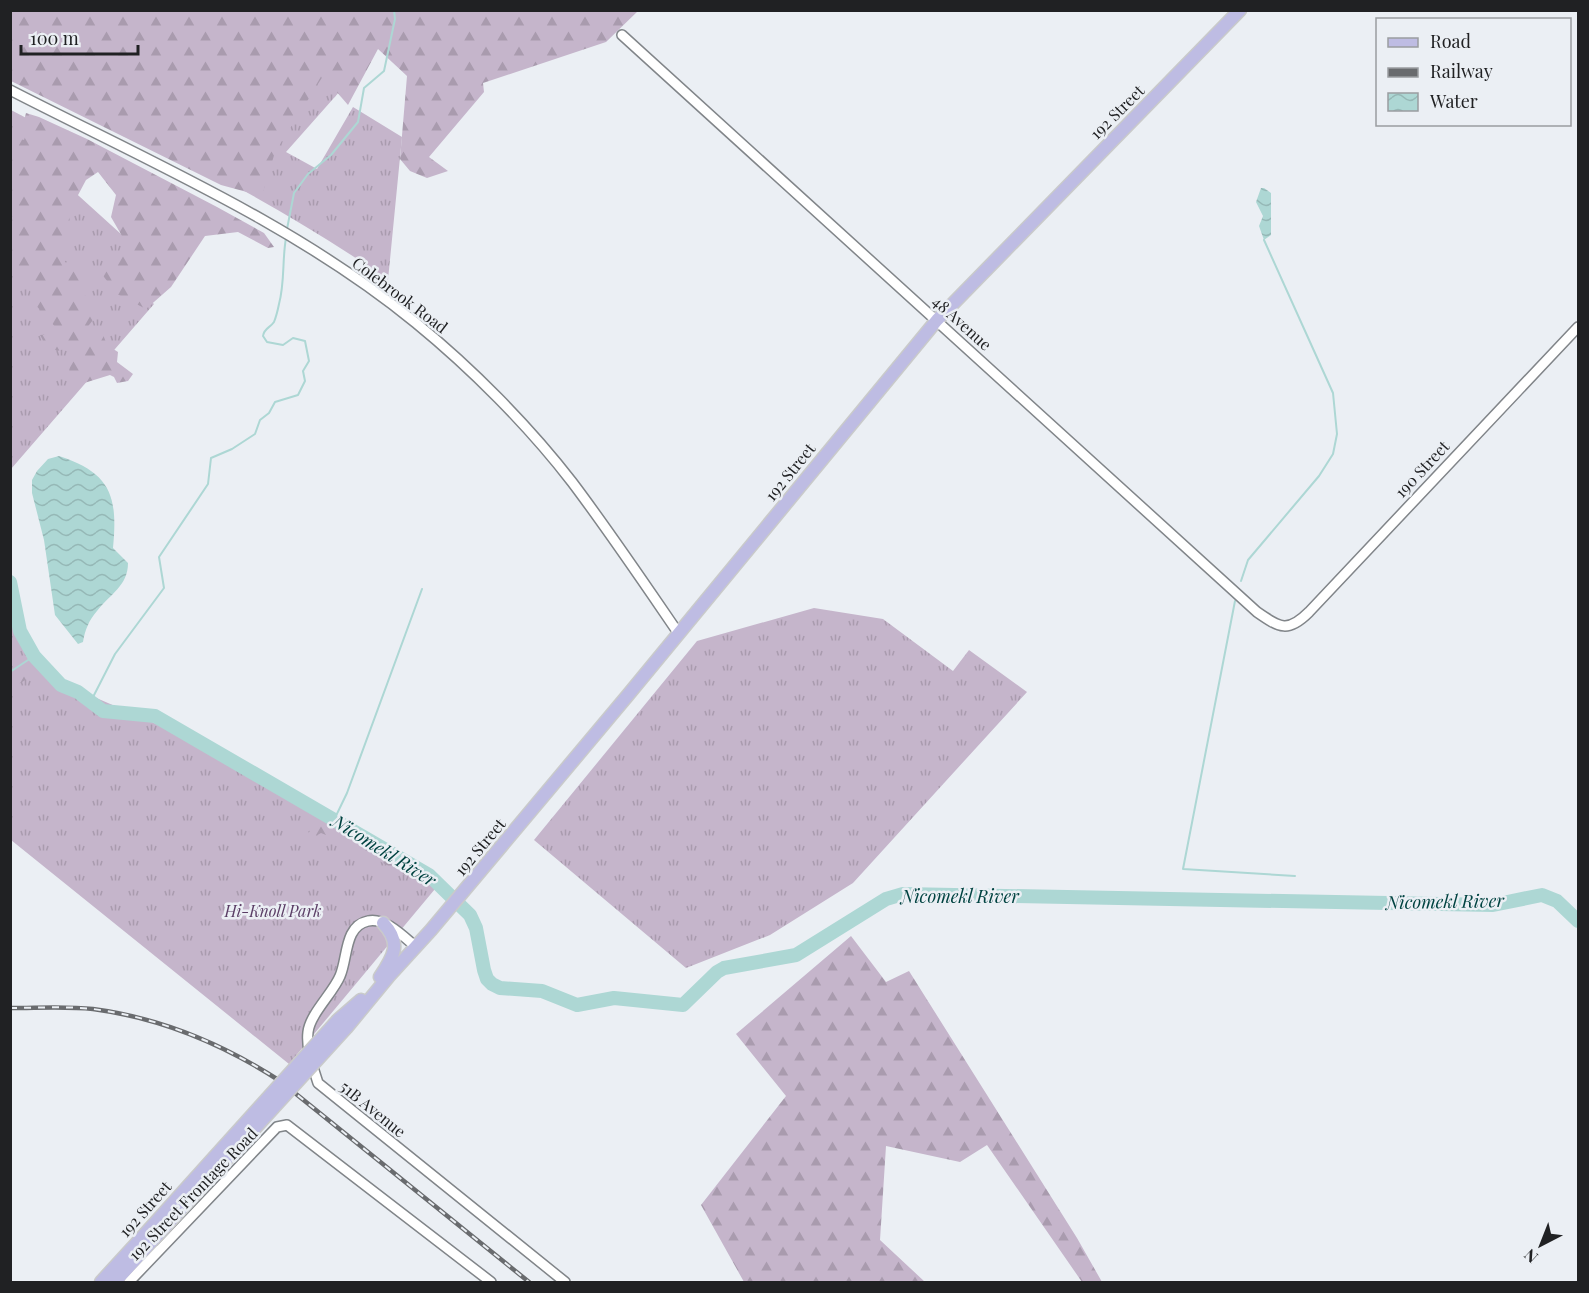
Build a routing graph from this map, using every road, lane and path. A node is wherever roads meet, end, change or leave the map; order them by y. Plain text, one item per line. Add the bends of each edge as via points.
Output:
1 (1240, 10) edge
2 (622, 35) dead end
3 (10, 90) edge
4 (937, 320) junction
5 (1578, 327) edge
6 (1286, 627) joint
7 (679, 634) junction
8 (383, 922) junction
9 (416, 947) junction
10 (389, 976) junction
11 (358, 1003) junction
12 (343, 1024) junction
13 (148, 1238) junction
14 (101, 1282) edge
15 (115, 1282) edge
16 (129, 1282) edge
17 (491, 1282) edge
18 (565, 1282) edge

1 - 4 main road, 192 Street
2 - 4 street, 48 Avenue
3 - 7 street, Colebrook Road via 252,214 343,270 415,323 485,387 571,480
4 - 6 street, 48 Avenue via 1257,612
4 - 7 main road, 192 Street
5 - 6 street, 190 Street via 1309,612 1298,623
7 - 9 main road, 192 Street
8 - 9 street
8 - 11 main road via 393,935 395,948 384,971
8 - 18 street, 51B Avenue via 367,921 350,936 340,976 310,1026 309,1051 318,1083
9 - 10 main road, 192 Street
10 - 11 main road, 192 Street
10 - 12 main road, 192 Street
11 - 12 main road, 192 Street
12 - 13 main road, 192 Street, bridge
13 - 14 main road, 192 Street
13 - 15 main road, 192 Street
16 - 17 street, 192 Street Frontage Road via 283,1125

